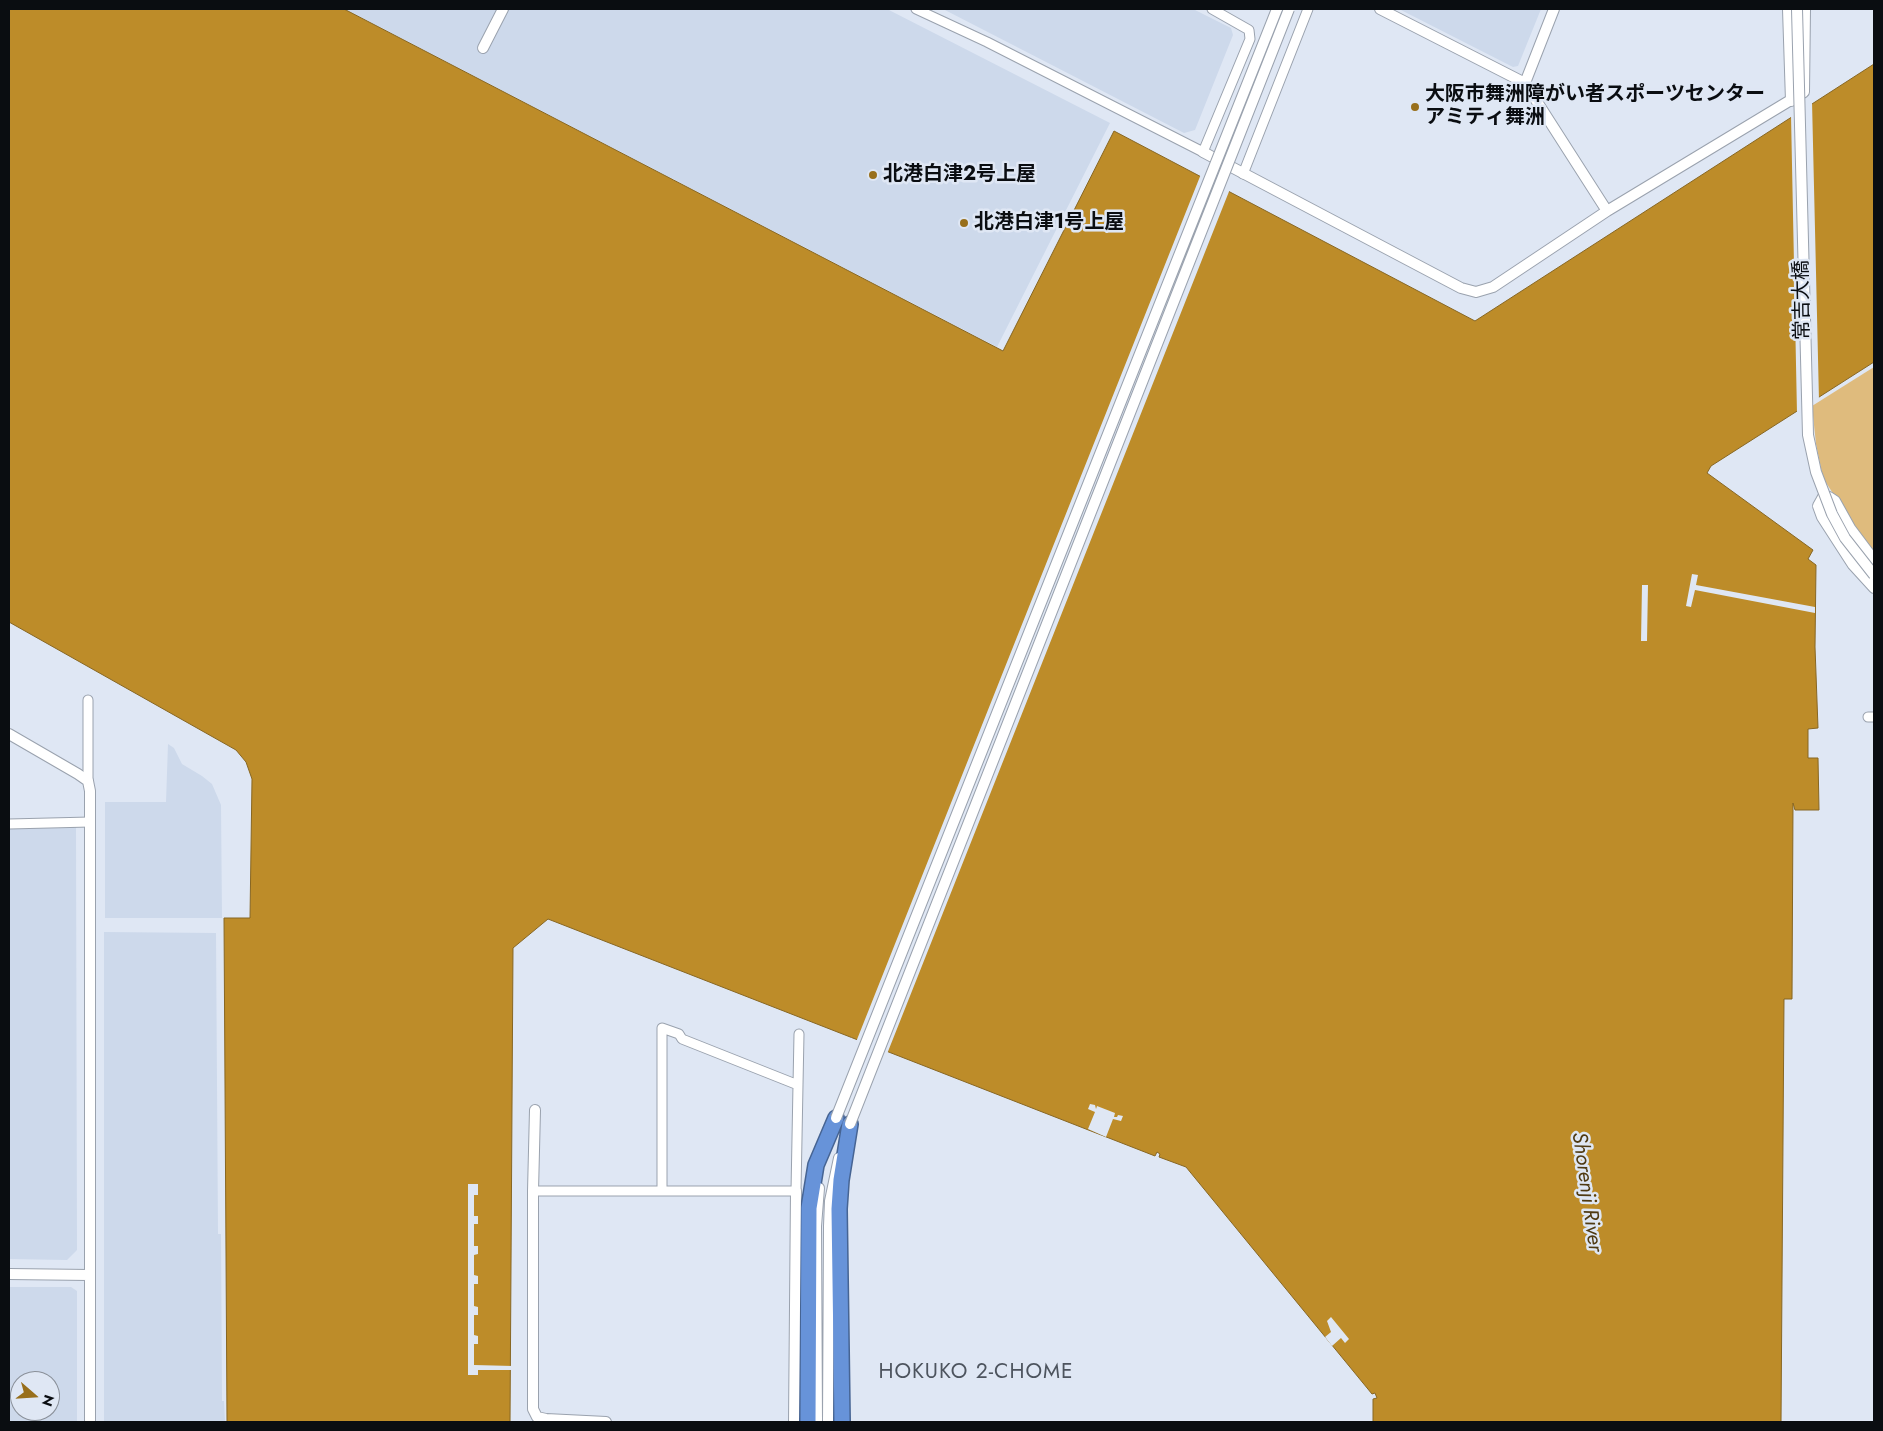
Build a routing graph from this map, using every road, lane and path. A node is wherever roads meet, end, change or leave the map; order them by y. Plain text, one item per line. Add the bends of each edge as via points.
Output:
1 (503, 9) edge
2 (916, 9) edge
3 (1212, 9) edge
4 (1277, 9) edge
5 (1289, 9) edge
6 (1308, 9) edge
7 (1380, 9) edge
8 (1554, 9) edge
9 (1788, 9) edge
10 (1797, 9) edge
11 (1805, 9) edge
12 (483, 48) dead end
13 (1524, 83) junction
14 (1791, 101) junction
15 (1203, 152) junction
16 (1243, 174) junction
17 (1607, 211) junction
18 (1874, 560) edge
19 (1874, 575) edge
20 (1874, 588) edge
21 (88, 700) dead end
22 (9, 734) edge
23 (88, 782) junction
24 (90, 822) junction
25 (9, 824) edge
26 (799, 1034) dead end
27 (798, 1085) junction
28 (535, 1110) dead end
29 (836, 1118) junction
30 (850, 1124) joint
31 (533, 1191) junction
32 (662, 1191) junction
33 (796, 1191) junction
34 (9, 1274) edge
35 (90, 1275) junction
36 (838, 1421) edge
37 (90, 1422) edge
38 (606, 1422) edge
39 (794, 1422) edge
40 (808, 1422) edge
41 (817, 1422) edge

1 - 12 street
2 - 15 street
3 - 15 street via 1249,30 1250,39
4 - 29 street, bridge
5 - 30 street, bridge
6 - 16 street
7 - 13 street
8 - 13 street
9 - 14 street
10 - 19 street, 常吉大橋, bridge via 1808,435 1816,472 1832,514 1845,538
11 - 14 street via 1804,92
13 - 17 street
14 - 17 street
15 - 16 street
16 - 17 street via 1461,288 1476,292 1493,287
18 - 20 street via 1835,501 1823,498 1818,506 1822,517 1853,565
21 - 23 street
22 - 23 street
23 - 24 street
24 - 25 street
24 - 35 street
26 - 27 street
27 - 32 street via 662,1028
27 - 33 street
28 - 31 street
29 - 40 highway via 816,1165 809,1208
29 - 41 street via 821,1172 818,1200
30 - 36 highway via 839,1209
31 - 32 street
31 - 38 street via 533,1409 538,1417 546,1419
32 - 33 street
33 - 39 street
34 - 35 street
35 - 37 street

